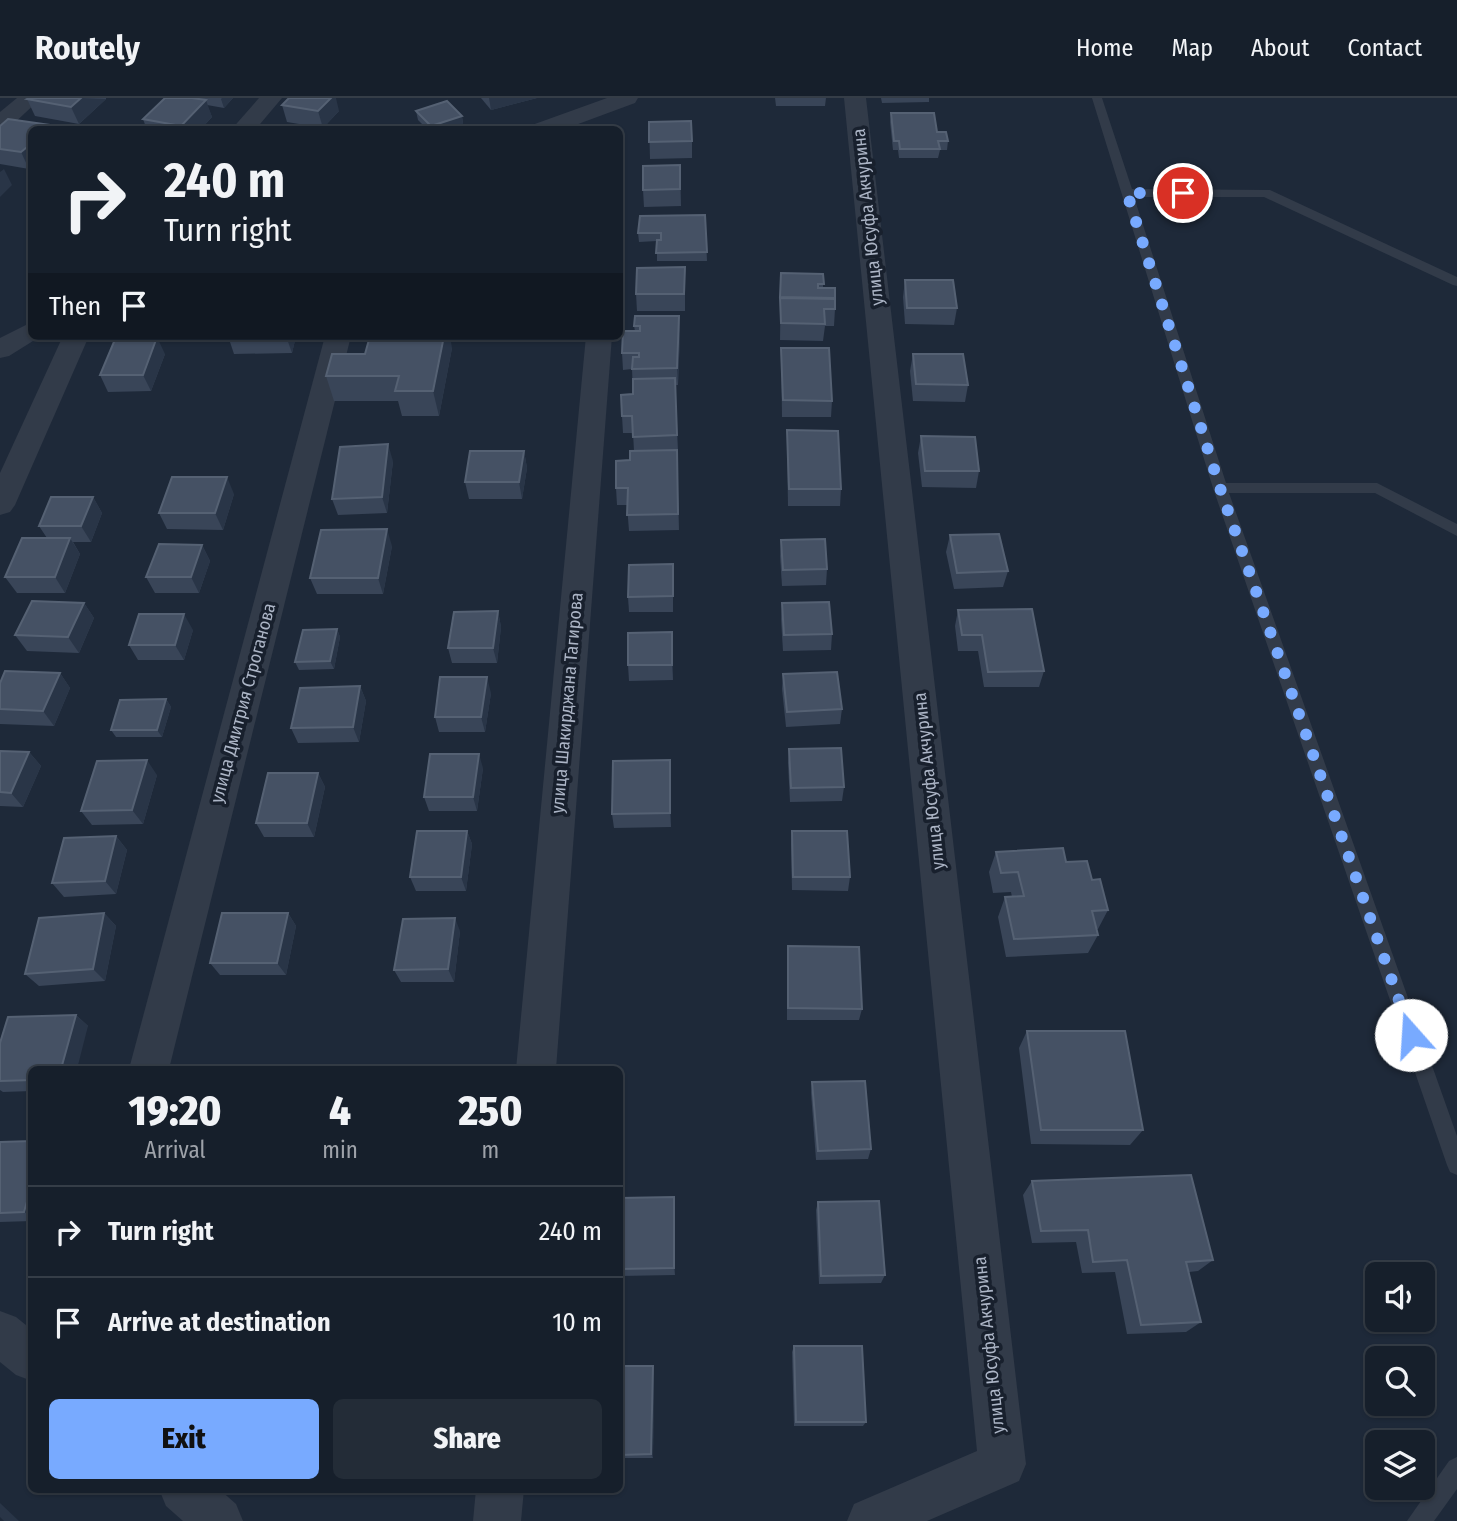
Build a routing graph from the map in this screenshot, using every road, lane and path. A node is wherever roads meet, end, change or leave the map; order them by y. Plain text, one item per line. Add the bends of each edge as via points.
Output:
1 (30, 98) edge
2 (271, 98) edge
3 (855, 98) edge
4 (1097, 98) edge
5 (621, 106) edge
6 (0, 124) edge
7 (246, 126) edge
8 (554, 126) edge
9 (1127, 193) junction
10 (1457, 282) edge
11 (28, 332) edge
12 (74, 340) edge
13 (337, 340) edge
14 (599, 340) edge
15 (0, 350) edge
16 (1220, 488) junction
17 (0, 505) edge
18 (1457, 531) edge
19 (150, 1066) edge
20 (536, 1066) edge
21 (1457, 1165) edge
22 (0, 1333) edge
23 (28, 1356) edge
24 (1457, 1469) edge
25 (188, 1493) edge
26 (500, 1493) edge
27 (219, 1521) edge
28 (497, 1521) edge
29 (871, 1521) edge
30 (1419, 1521) edge

1 - 6 street
2 - 7 street
3 - 29 street, улица Юсуфа Акчурина via 1002,1464
4 - 9 lane
5 - 8 street
9 - 10 lane via 1266,194
9 - 16 lane
11 - 15 street
12 - 17 street
13 - 19 street, улица Дмитрия Строганова
14 - 20 street, улица Шакирджана Тагирова
16 - 18 lane via 1377,488
16 - 21 lane
22 - 23 street
24 - 30 lane
25 - 27 street
26 - 28 street

